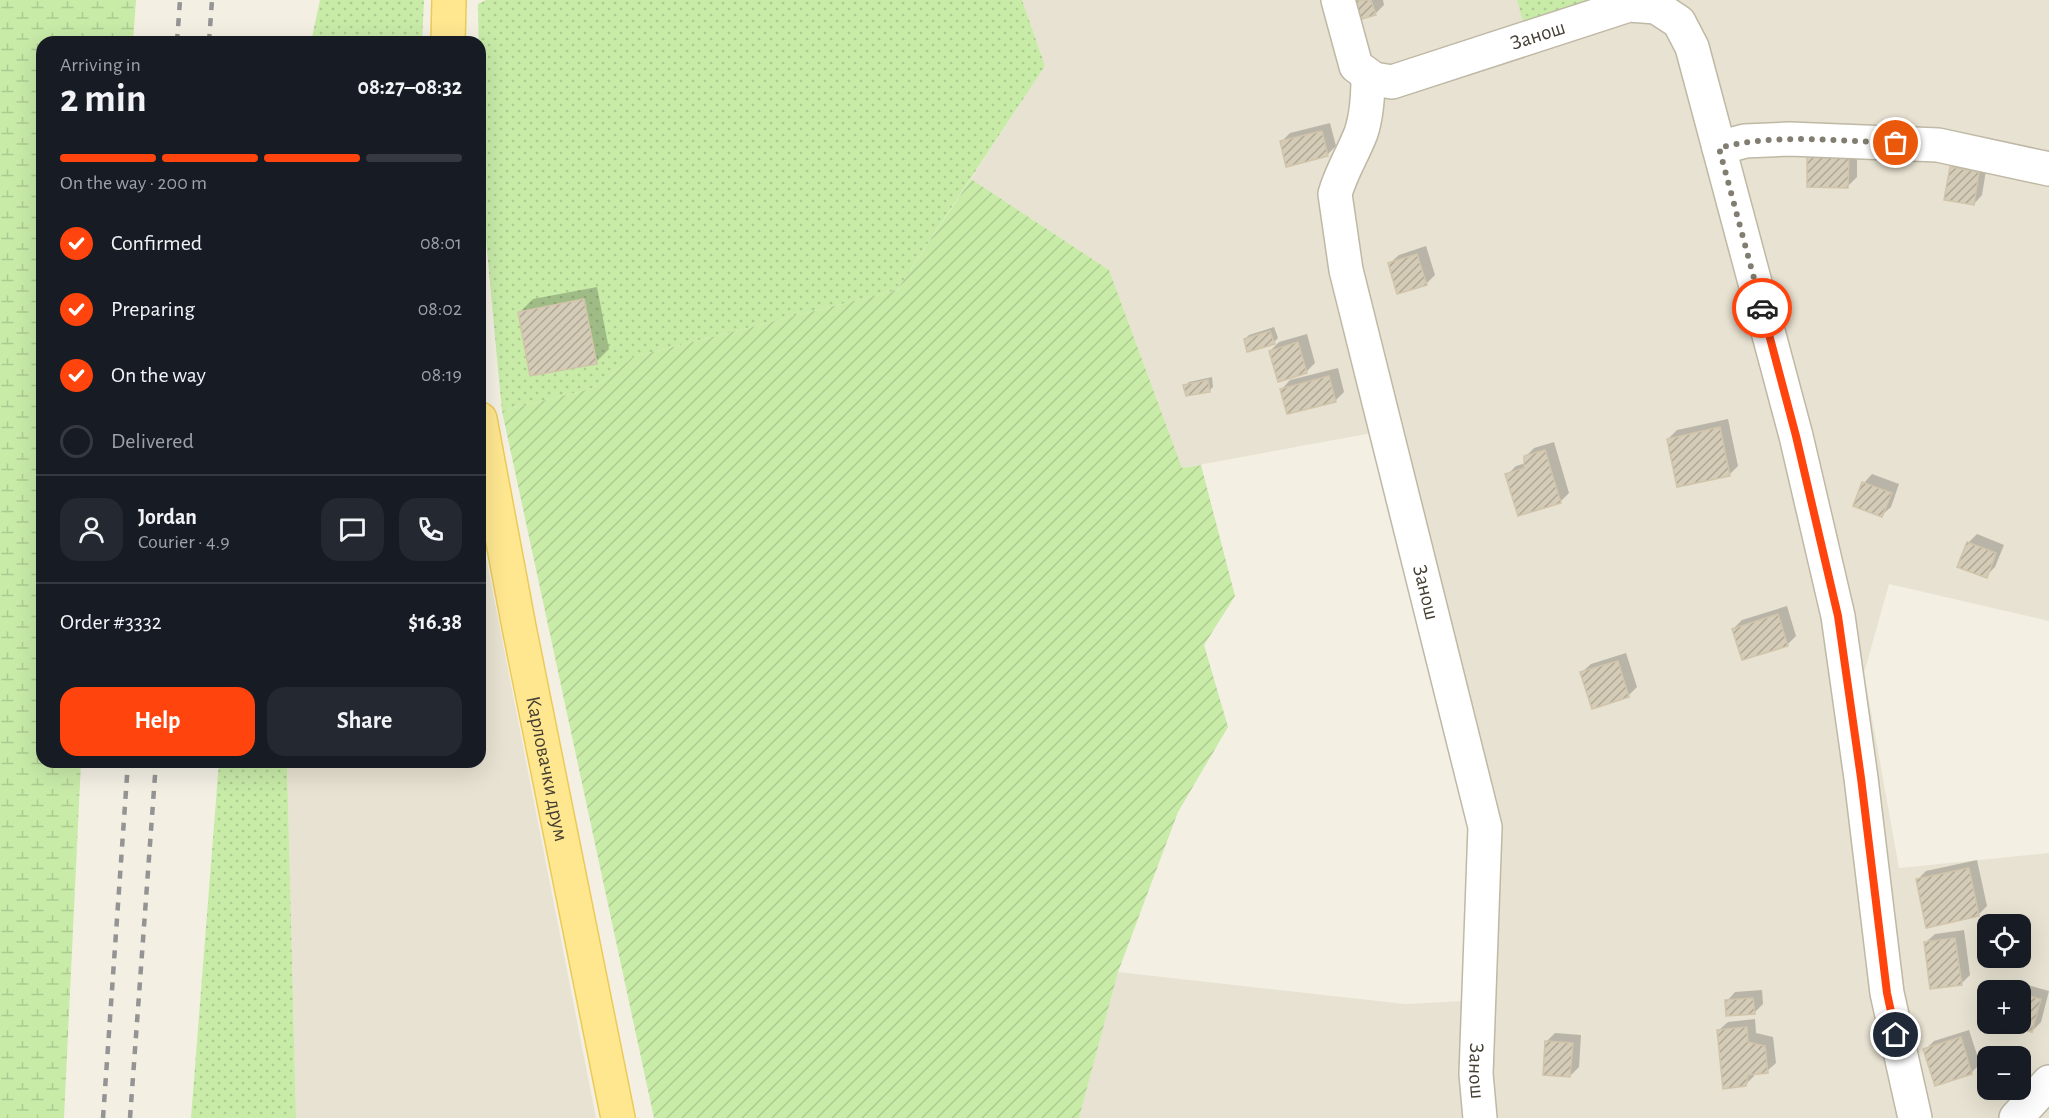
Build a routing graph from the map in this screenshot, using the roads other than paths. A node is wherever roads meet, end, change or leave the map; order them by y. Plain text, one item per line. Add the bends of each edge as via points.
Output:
1 (449, 0) edge
2 (1338, 0) edge
3 (1683, 0) edge
4 (448, 36) edge
5 (1692, 47) junction
6 (1368, 77) junction
7 (1719, 148) junction
8 (2049, 169) edge
9 (486, 451) edge
10 (2049, 1082) edge
11 (618, 1118) edge
12 (1480, 1118) edge
13 (1915, 1118) edge
14 (2016, 1118) edge

1 - 4 main road
2 - 6 street via 1356,66
3 - 5 street, Занош
5 - 6 street, Занош via 1680,22 1656,7 1629,5 1404,79 1392,82
5 - 7 street, Занош
6 - 12 street, Занош via 1361,133 1335,194 1346,270 1485,827 1476,1074
7 - 8 street via 1745,141 1790,139 1938,145
7 - 13 street, Занош via 1796,436 1838,616 1887,993
9 - 11 main road, Карловачки друм
10 - 14 street

